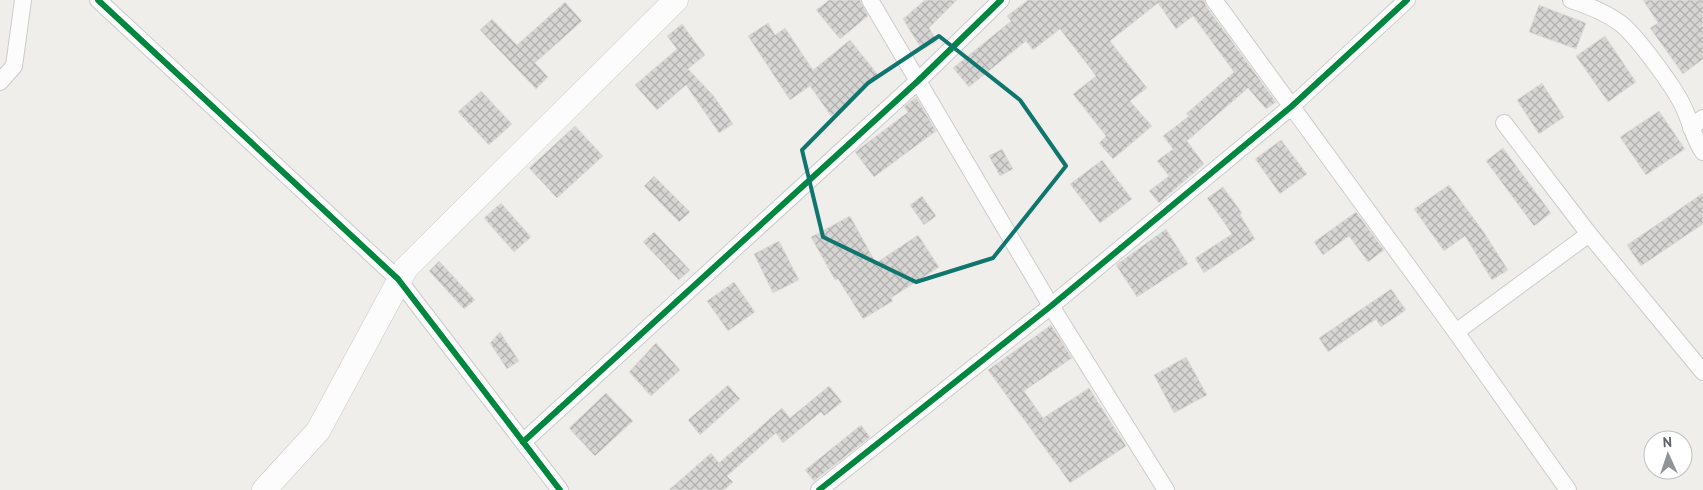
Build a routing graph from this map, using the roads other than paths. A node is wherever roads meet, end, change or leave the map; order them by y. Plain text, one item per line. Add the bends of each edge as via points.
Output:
1 (23, 0) edge
2 (676, 0) edge
3 (870, 0) edge
4 (1001, 0) edge
5 (1214, 0) edge
6 (1407, 0) edge
7 (1571, 0) edge
8 (108, 3) edge
9 (919, 80) junction
10 (0, 82) edge
11 (1292, 106) junction
12 (1504, 123) dead end
13 (1697, 123) edge
14 (1703, 152) edge
15 (1589, 234) junction
16 (398, 279) junction
17 (1051, 306) junction
18 (1456, 332) junction
19 (1703, 372) edge
20 (523, 442) junction
21 (264, 490) edge
22 (560, 490) edge
23 (820, 490) edge
24 (1166, 490) edge
25 (1568, 490) edge

1 - 10 street via 14,66
2 - 16 street
3 - 9 street
4 - 9 street
5 - 11 street
6 - 11 street
7 - 13 street via 1620,24 1658,67
8 - 16 street
9 - 17 street
9 - 20 street
11 - 17 street
11 - 18 street
12 - 15 street
13 - 14 street via 1695,141
15 - 18 street
15 - 19 street
16 - 20 street
16 - 21 street via 318,431
17 - 23 street
17 - 24 street
18 - 25 street
20 - 22 street

